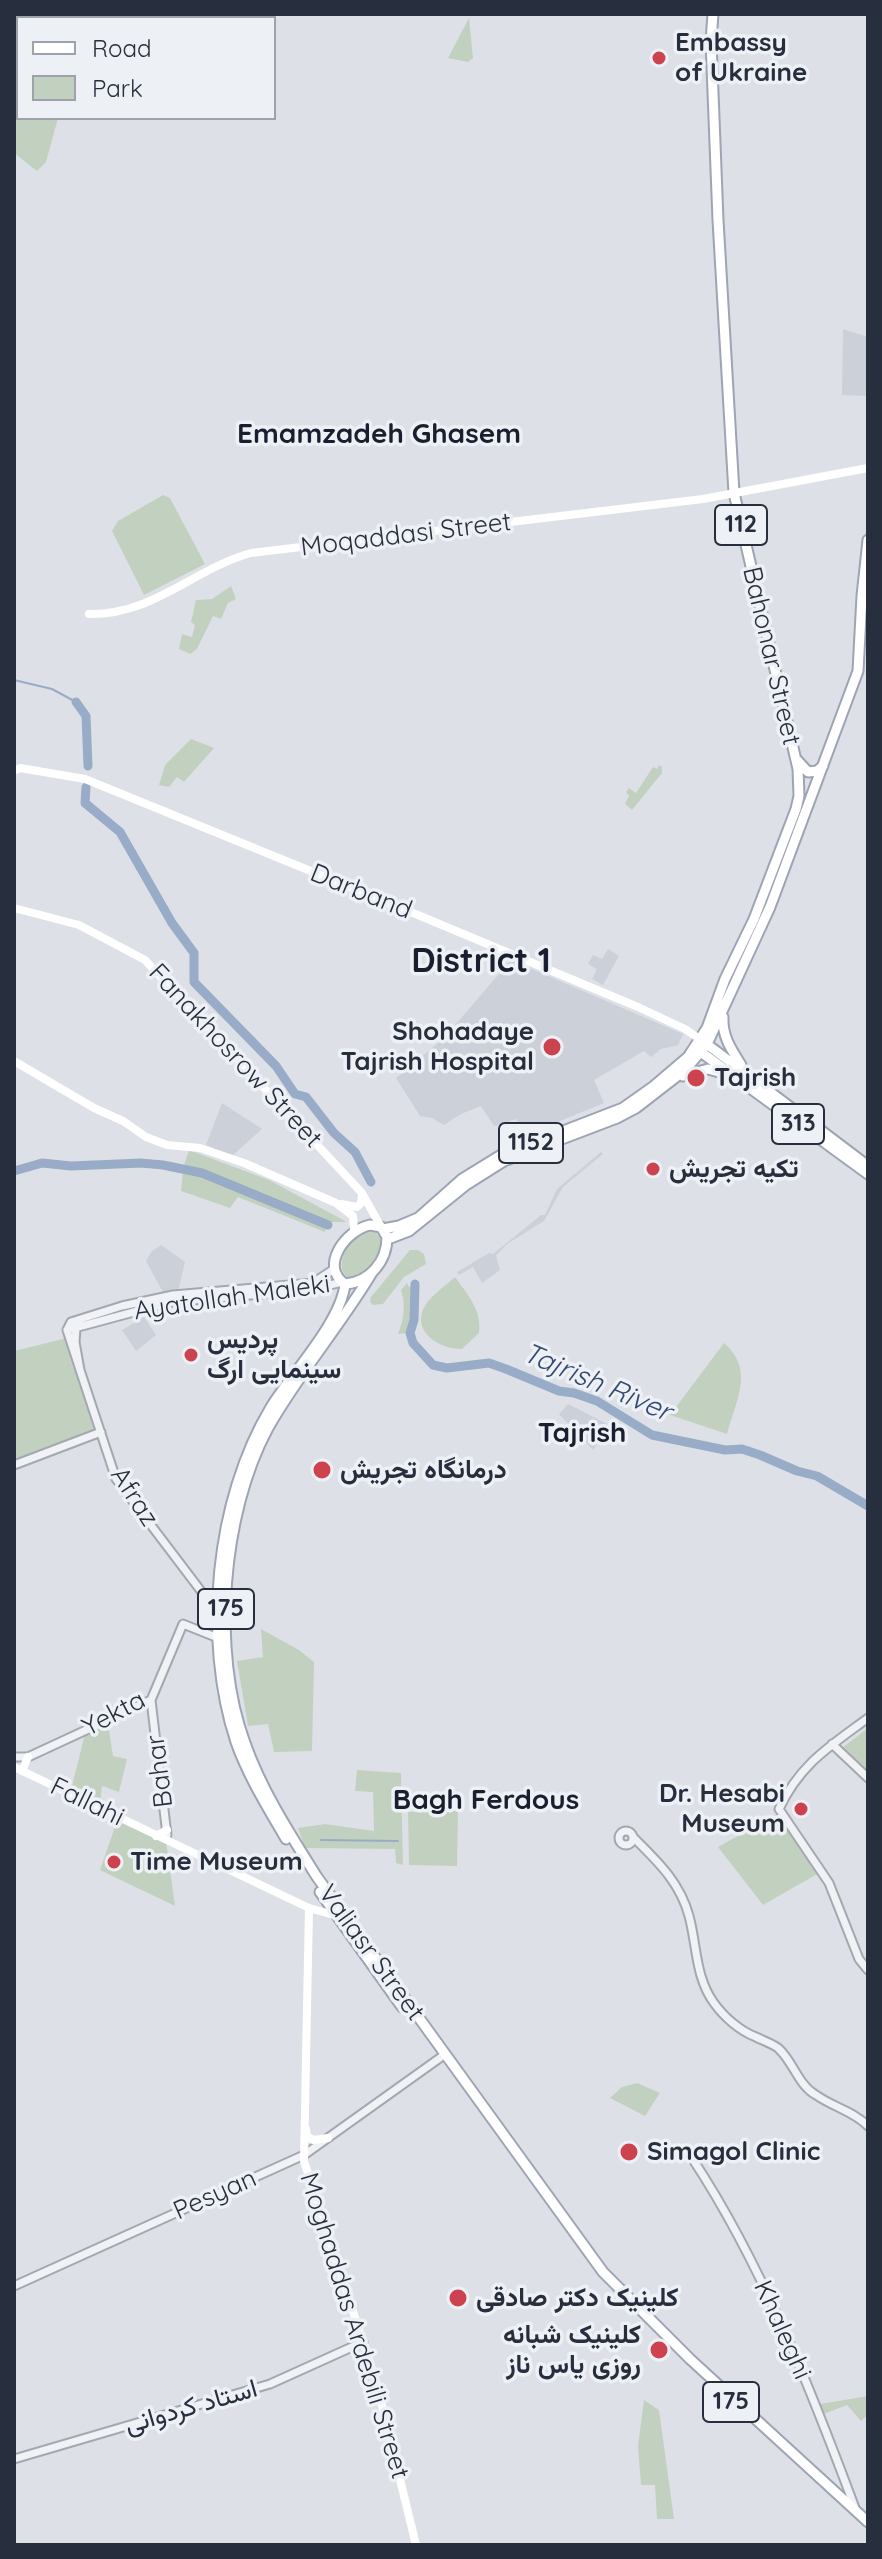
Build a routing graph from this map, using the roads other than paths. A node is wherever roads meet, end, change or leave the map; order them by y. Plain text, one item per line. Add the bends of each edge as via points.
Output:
1 (713, 14) edge
2 (868, 468) edge
3 (734, 493) junction
4 (868, 540) edge
5 (89, 614) dead end
6 (795, 754) junction
7 (825, 764) junction
8 (14, 771) edge
9 (14, 908) edge
10 (724, 1008) junction
11 (701, 1046) junction
12 (14, 1061) edge
13 (731, 1068) junction
14 (748, 1075) junction
15 (676, 1078) junction
16 (738, 1080) junction
17 (868, 1166) edge
18 (868, 1174) edge
19 (362, 1193) junction
20 (336, 1203) junction
21 (382, 1228) junction
22 (354, 1230) junction
23 (388, 1239) junction
24 (334, 1269) junction
25 (373, 1271) junction
26 (344, 1283) junction
27 (76, 1327) junction
28 (67, 1330) junction
29 (80, 1370) junction
30 (101, 1432) junction
31 (14, 1465) edge
32 (218, 1608) junction
33 (218, 1638) junction
34 (151, 1700) junction
35 (868, 1718) edge
36 (832, 1744) junction
37 (14, 1757) edge
38 (28, 1757) junction
39 (18, 1769) edge
40 (868, 1778) edge
41 (167, 1830) junction
42 (156, 1836) junction
43 (633, 1837) junction
44 (167, 1841) junction
45 (627, 1845) junction
46 (649, 1853) junction
47 (309, 1908) junction
48 (338, 1914) junction
49 (868, 1970) edge
50 (444, 2055) junction
51 (868, 2126) edge
52 (305, 2128) junction
53 (328, 2138) junction
54 (304, 2155) junction
55 (692, 2158) dead end
56 (320, 2204) junction
57 (14, 2286) edge
58 (363, 2342) junction
59 (14, 2459) edge
60 (856, 2511) junction
61 (868, 2524) edge
62 (418, 2545) edge

1 - 3 main road, Bahonar Street / 112 via 718,220
2 - 3 main road, Moqaddasi Street
3 - 5 main road, Moqaddasi Street via 251,553 146,604
3 - 6 main road, Bahonar Street / 112
4 - 7 main road, Bahonar Street via 859,667
6 - 7 main road via 808,772
6 - 11 main road, Bahonar Street / 112 via 796,809
7 - 10 main road, Bahonar Street
8 - 11 main road, Darband via 85,779 125,795 638,1007 685,1029
9 - 19 main road, Fanakhosrow Street via 79,925 145,960
10 - 11 main road, Bahonar Street
10 - 14 main road via 728,1045
11 - 13 main road, 313
11 - 15 main road
11 - 21 main road, 1152 via 623,1108 501,1155 462,1179 418,1218
12 - 20 main road via 146,1137 215,1153
13 - 14 main road, 313
13 - 16 main road, 313
14 - 17 main road, 313
15 - 16 main road via 708,1069
15 - 23 main road, 1152 via 617,1118 493,1167 418,1225
16 - 18 main road, 313
19 - 20 main road via 357,1207
19 - 21 main road, Fanakhosrow Street
20 - 22 main road via 353,1216
21 - 22 main road
21 - 23 main road
22 - 24 main road via 337,1252
23 - 25 main road
24 - 26 main road
24 - 28 street, Ayatollah Maleki via 313,1283 173,1295 122,1306 71,1322
25 - 26 main road via 359,1282
25 - 48 main road, Valiasr Street / 175 via 260,1446 238,1516 226,1609 228,1665 244,1742 277,1811
26 - 27 street, Ayatollah Maleki via 171,1302
26 - 32 main road, Valiasr Street / 175 via 340,1306 273,1404 247,1453 229,1516
27 - 28 street, Ayatollah Maleki
27 - 29 street
28 - 29 street
29 - 30 street, Afraz
30 - 31 street
30 - 32 street, Afraz via 116,1479
32 - 33 main road, Valiasr Street / 175
33 - 34 street, Yekta via 183,1624
33 - 48 main road, Valiasr Street / 175 via 237,1745 272,1816
34 - 38 street, Yekta
34 - 41 street, Bahar
35 - 36 street
36 - 40 street
36 - 49 street via 795,1778 779,1809 829,1883
37 - 38 street, Yekta
38 - 39 main road
39 - 42 main road, Fallahi
41 - 42 main road
41 - 44 street, Bahar
42 - 44 main road, Fallahi
43 - 45 street
43 - 45 street via 622,1833 620,1841
43 - 46 street
44 - 47 main road, Fallahi
45 - 46 street
46 - 51 street via 683,1898 698,1964 714,2003 739,2027 778,2048 816,2096
47 - 48 main road, Fallahi
47 - 52 main road, Moghaddas Ardebili Street
48 - 50 main road, Valiasr Street / 175
48 - 61 main road, Valiasr Street / 175 via 597,2274
50 - 53 street, Pesyan
50 - 60 main road, Valiasr Street / 175 via 603,2272
52 - 53 main road via 313,2140
52 - 54 main road, Moghaddas Ardebili Street
53 - 54 street, Pesyan
54 - 56 main road, Moghaddas Ardebili Street
54 - 57 street, Pesyan
55 - 60 street, Khaleghi via 733,2225 775,2315
56 - 58 main road, Moghaddas Ardebili Street
56 - 62 main road, Moghaddas Ardebili Street via 383,2386
58 - 59 street, استاد کردوانی via 270,2384
58 - 62 main road, Moghaddas Ardebili Street
60 - 61 main road, Valiasr Street / 175

